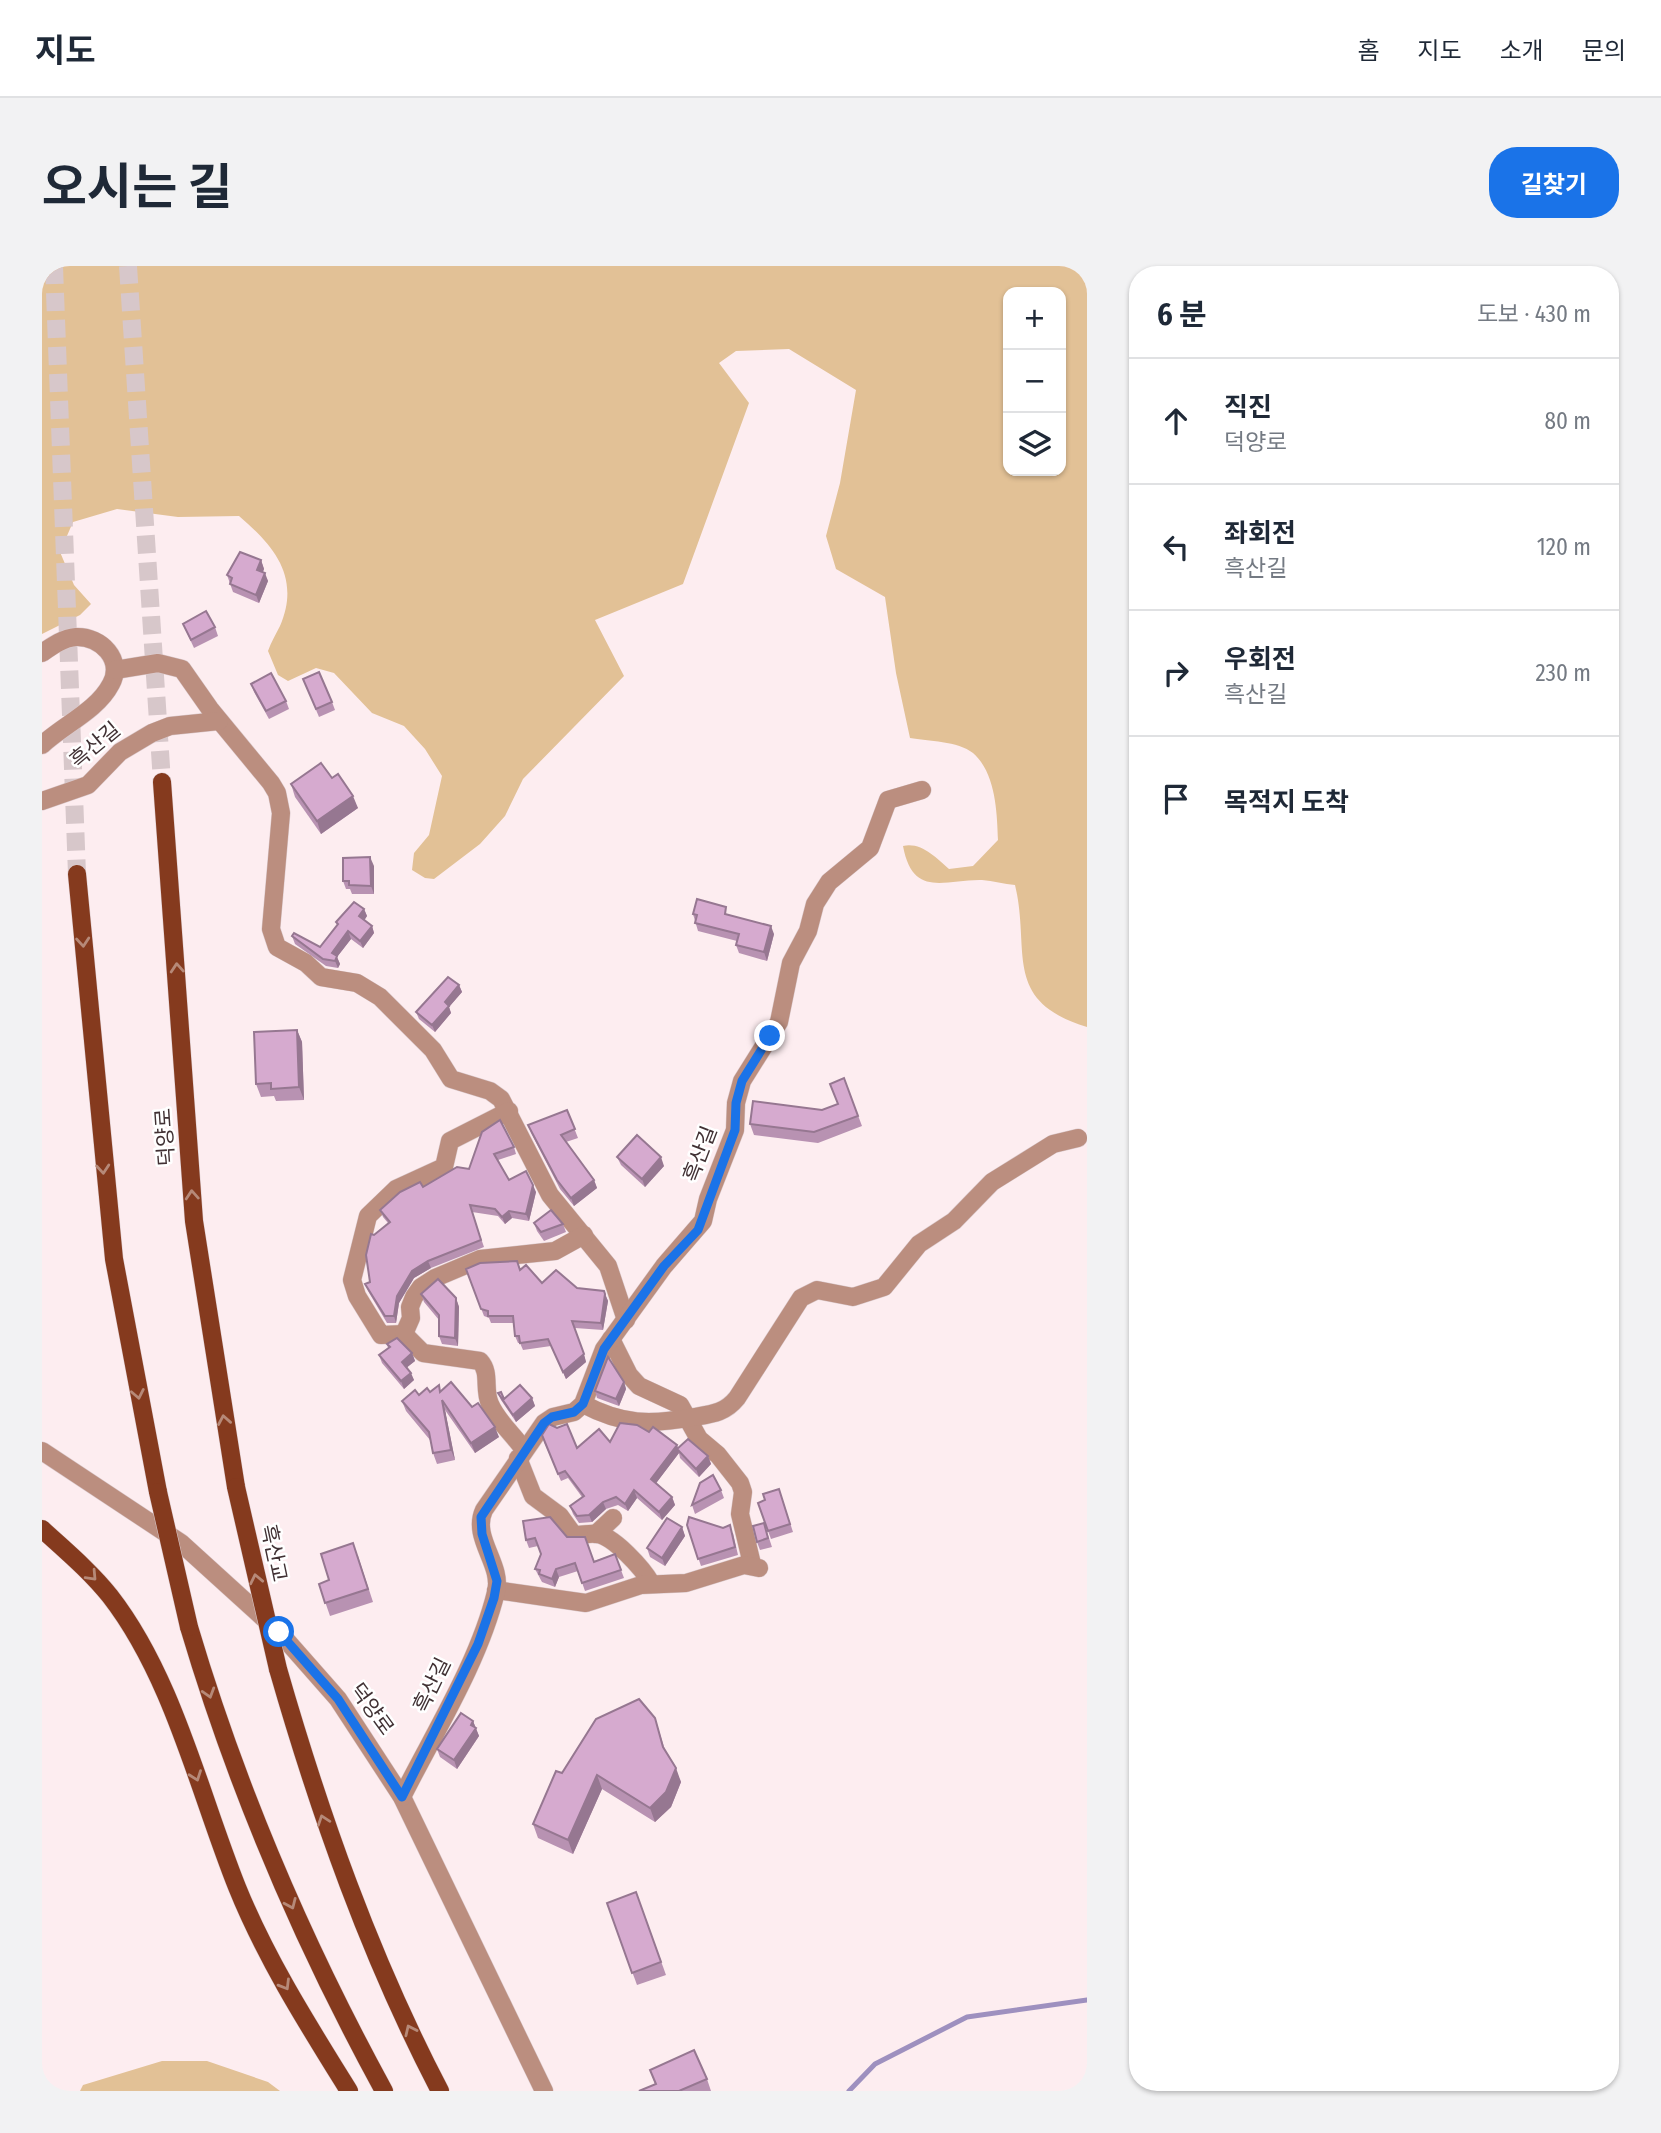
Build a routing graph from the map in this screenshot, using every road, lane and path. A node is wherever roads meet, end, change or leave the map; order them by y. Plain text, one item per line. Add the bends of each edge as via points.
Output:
1 (42, 653) edge
2 (115, 670) junction
3 (219, 721) junction
4 (42, 745) edge
5 (162, 782) tunnel mouth
6 (922, 790) dead end
7 (42, 801) edge
8 (77, 874) tunnel mouth
9 (509, 1111) junction
10 (1078, 1138) dead end
11 (584, 1235) junction
12 (626, 1320) junction
13 (404, 1334) junction
14 (611, 1339) junction
15 (583, 1404) junction
16 (689, 1418) junction
17 (42, 1451) edge
18 (521, 1454) junction
19 (236, 1487) joint
20 (613, 1518) dead end
21 (42, 1530) edge
22 (596, 1534) junction
23 (651, 1583) junction
24 (496, 1590) junction
25 (402, 1797) junction
26 (349, 2091) edge
27 (384, 2091) edge
28 (440, 2091) edge
29 (544, 2091) edge

1 - 2 street via 61,641 88,639 108,650
2 - 3 street via 158,663 182,668
2 - 4 street via 99,701
3 - 7 street, 흑산길 via 170,726 152,733 120,752 88,785
3 - 9 street via 265,774 280,803 271,929 274,944 321,977 357,984 380,997 433,1050 446,1075 494,1093
19 -> 5 main road, 덕양로 via 194,1221
6 - 12 street, 흑산길 via 888,800 870,848 818,896 791,964 779,1022 742,1081 735,1130 703,1221
8 -> 27 main road, bridge via 114,1259 189,1627 222,1735 255,1821 313,1951
9 - 11 street via 550,1195
9 - 13 street via 455,1137 448,1145 444,1167 396,1189 368,1216 352,1273 354,1288 377,1332 386,1337
10 - 16 street via 1046,1148 992,1182 947,1227 919,1244 884,1287 853,1297 808,1292 792,1308 731,1405 721,1412
11 - 12 street via 608,1266
11 - 13 street via 555,1251 480,1259 435,1278 414,1297
12 - 14 street, 흑산길
13 - 18 street via 424,1353 480,1361 486,1368 485,1388 491,1406
14 - 15 street, 흑산길 via 598,1359
14 - 16 street via 635,1382 680,1405
15 - 16 street via 610,1417 649,1424
15 - 18 street, 흑산길 via 574,1412 548,1419
16 - 23 street via 699,1439 728,1466 742,1487 740,1514 755,1566 686,1583
17 - 25 street, 덕양로 via 181,1543 279,1632 338,1699
18 - 22 street via 533,1496 560,1516 573,1534
18 - 24 street, 흑산길 via 481,1517
28 -> 19 main road, 흑산교, bridge via 335,1855 278,1669
20 - 22 street
21 -> 26 main road via 91,1574 139,1641 162,1688 237,1888 276,1970
22 - 23 street via 637,1564
23 - 24 street via 586,1603
24 - 25 street, 흑산길 via 478,1644
25 - 29 street, 덕양로

